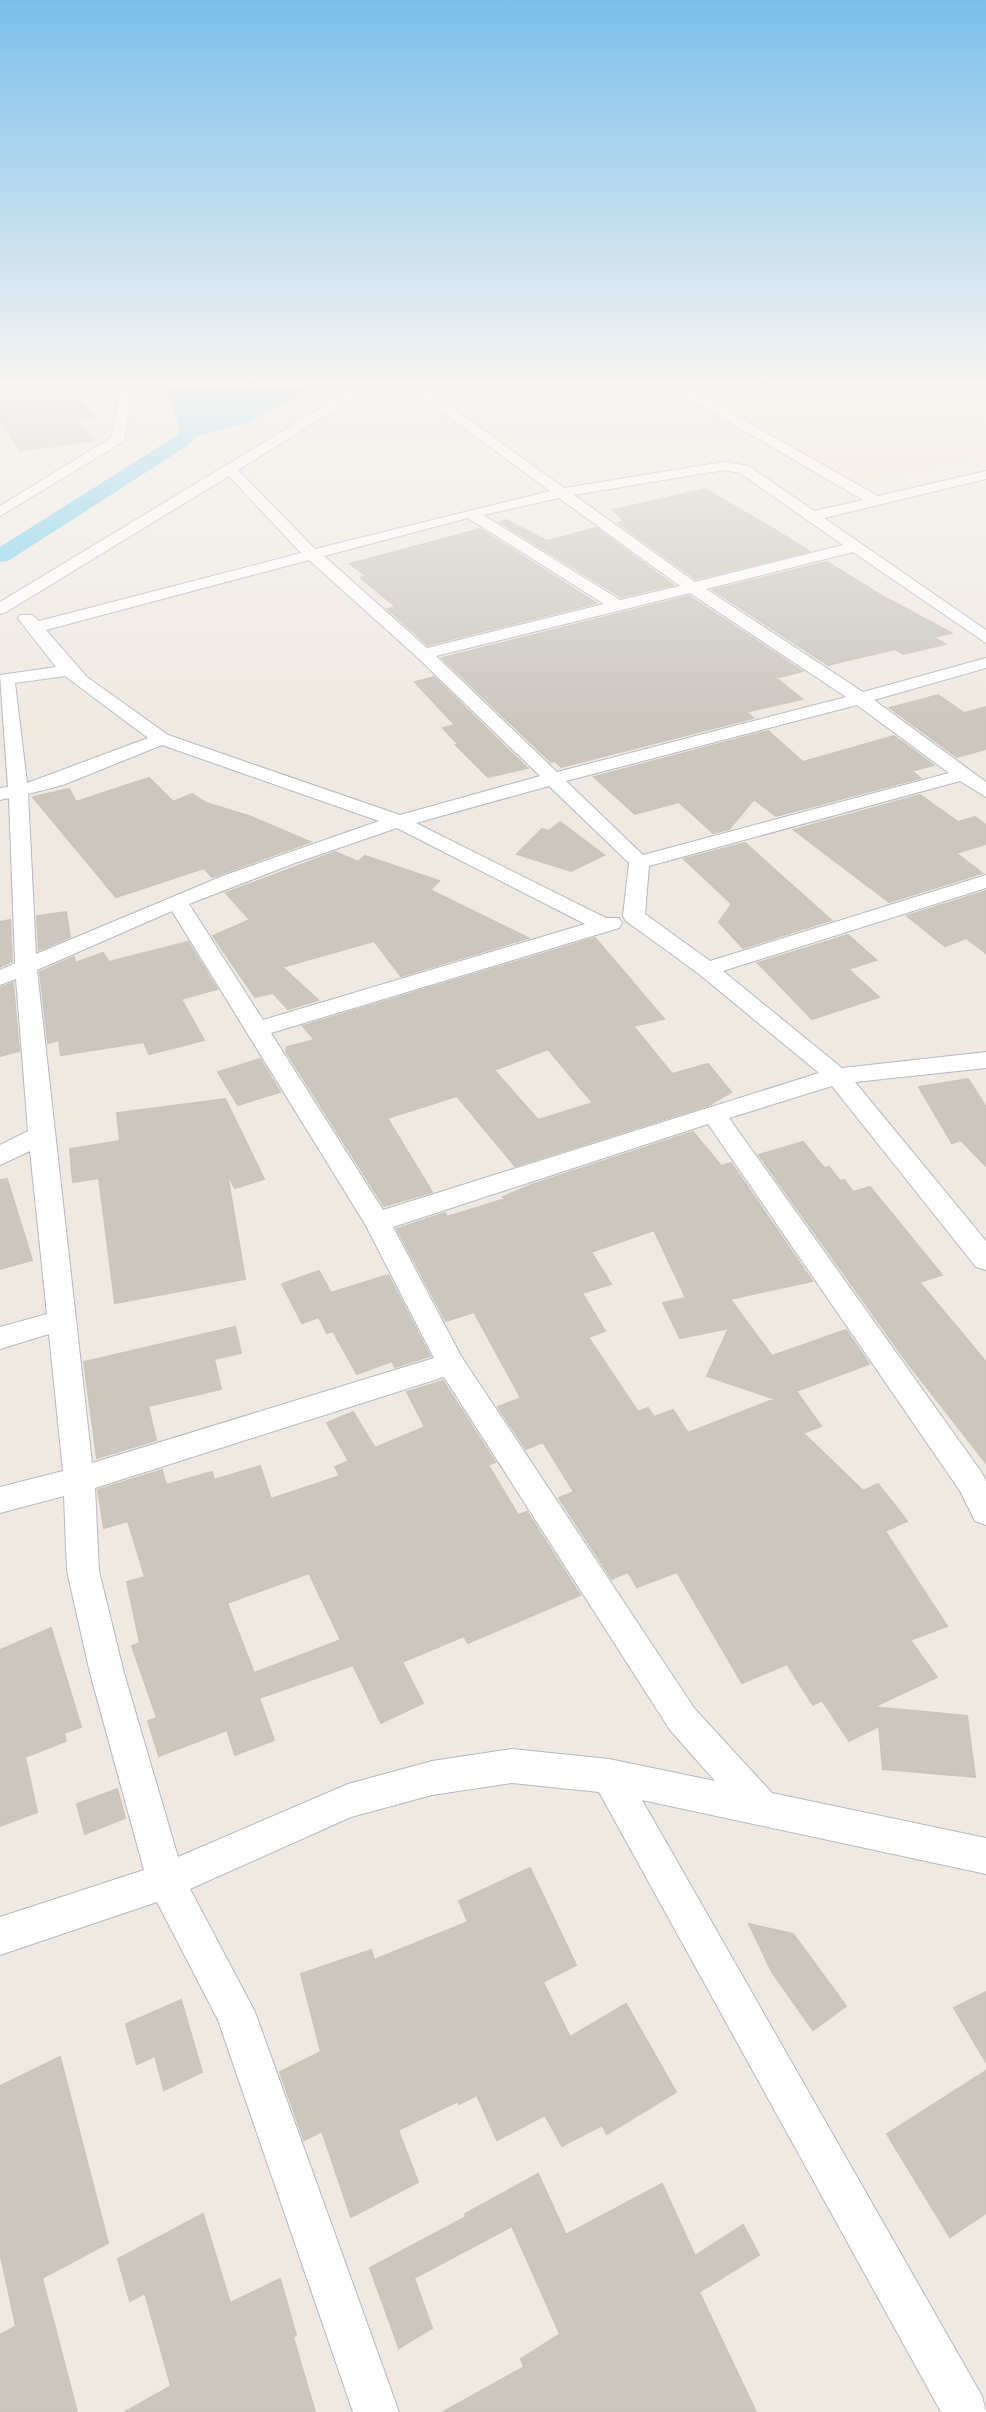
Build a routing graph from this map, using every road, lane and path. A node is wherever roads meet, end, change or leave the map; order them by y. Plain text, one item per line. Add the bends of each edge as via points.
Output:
1 (178, 501) edge
2 (261, 501) edge
3 (527, 501) edge
4 (572, 501) edge
5 (790, 501) edge
6 (872, 501) edge
7 (470, 513) junction
8 (813, 516) junction
9 (855, 547) junction
10 (314, 555) junction
11 (692, 587) junction
12 (4, 606) edge
13 (618, 606) junction
14 (37, 627) junction
15 (986, 638) edge
16 (424, 654) junction
17 (986, 663) edge
18 (69, 670) junction
19 (3, 680) edge
20 (862, 700) junction
21 (162, 739) junction
22 (962, 775) junction
23 (554, 779) junction
24 (986, 791) edge
25 (9, 793) edge
26 (398, 821) junction
27 (639, 862) junction
28 (986, 881) edge
29 (177, 901) junction
30 (634, 916) junction
31 (603, 925) junction
32 (707, 969) junction
33 (13, 971) edge
34 (258, 1029) junction
35 (986, 1060) edge
36 (837, 1076) junction
37 (714, 1114) junction
38 (41, 1135) junction
39 (0, 1156) edge
40 (377, 1222) junction
41 (986, 1260) edge
42 (62, 1320) junction
43 (0, 1338) edge
44 (451, 1364) junction
45 (79, 1480) junction
46 (0, 1500) edge
47 (986, 1512) edge
48 (609, 1776) junction
49 (762, 1808) junction
50 (986, 1856) edge
51 (166, 1881) junction
52 (0, 1936) edge
53 (376, 2412) edge
54 (966, 2412) edge

1 - 12 street
2 - 10 street
3 - 7 street
4 - 11 street
5 - 8 street
6 - 8 street
7 - 10 street
7 - 13 street
8 - 9 street
9 - 11 street
9 - 15 street
10 - 14 street
10 - 16 street
11 - 13 street
11 - 20 street
12 - 14 street
13 - 16 street
14 - 18 street
16 - 23 street
17 - 20 street
18 - 19 street
18 - 21 street
19 - 25 street
20 - 22 street
20 - 23 street
21 - 25 street via 56,781
21 - 26 street
22 - 24 street
22 - 27 street
23 - 26 street
23 - 27 street
25 - 33 street
26 - 29 street
26 - 31 street
27 - 30 street
28 - 32 street
29 - 33 street
29 - 34 street
30 - 31 street
30 - 32 street
31 - 34 street
32 - 36 street
33 - 38 street
34 - 40 street
35 - 36 street
36 - 37 street
36 - 41 street
37 - 40 street
37 - 47 street via 971,1482
38 - 39 street
38 - 42 street
40 - 44 street
42 - 43 street
42 - 45 street
44 - 45 street
44 - 49 street via 682,1719
45 - 46 street
45 - 51 street via 83,1571
48 - 49 street
48 - 51 street via 512,1766 432,1778 348,1801
48 - 54 street
49 - 50 street
51 - 52 street
51 - 53 street via 235,2012

